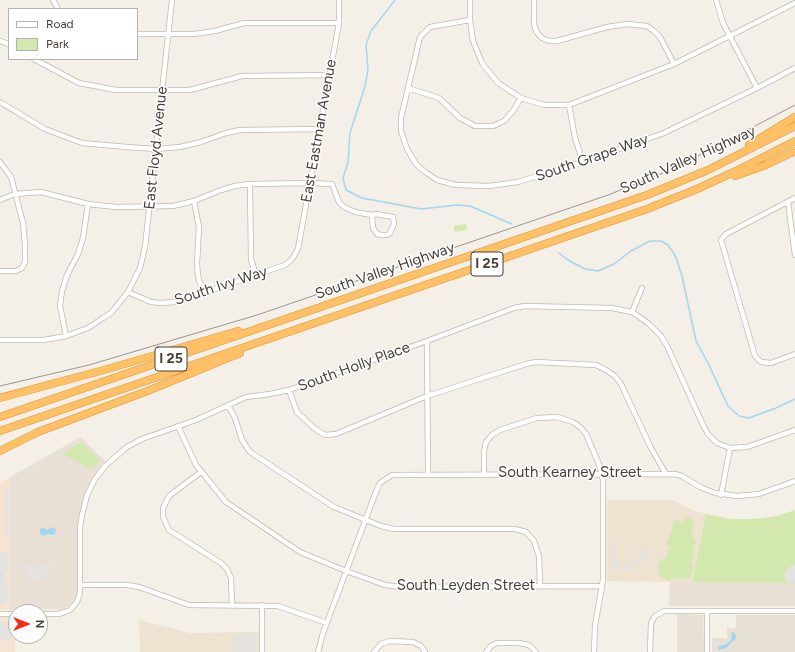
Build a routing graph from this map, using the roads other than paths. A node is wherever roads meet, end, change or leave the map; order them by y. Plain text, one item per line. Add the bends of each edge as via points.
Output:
1 (172, 0) edge
2 (339, 0) edge
3 (470, 0) edge
4 (534, 0) edge
5 (716, 0) edge
6 (795, 3) edge
7 (470, 20) junction
8 (339, 23) junction
9 (138, 34) edge
10 (168, 34) junction
11 (729, 36) junction
12 (36, 60) edge
13 (674, 64) junction
14 (795, 68) edge
15 (330, 75) junction
16 (408, 88) junction
17 (757, 88) junction
18 (162, 91) junction
19 (521, 98) junction
20 (0, 102) edge
21 (569, 105) junction
22 (795, 117) edge
23 (795, 126) edge
24 (320, 129) junction
25 (795, 141) edge
26 (156, 149) junction
27 (795, 151) edge
28 (0, 162) edge
29 (583, 162) junction
30 (708, 170) junction
31 (310, 183) junction
32 (250, 184) junction
33 (697, 189) junction
34 (15, 194) junction
35 (795, 198) edge
36 (0, 200) edge
37 (194, 201) junction
38 (788, 202) junction
39 (88, 204) junction
40 (150, 206) junction
41 (372, 215) junction
42 (795, 255) edge
43 (290, 260) joint
44 (0, 271) edge
45 (256, 275) junction
46 (642, 288) dead end
47 (128, 292) junction
48 (203, 292) junction
49 (332, 303) junction
50 (632, 312) junction
51 (66, 336) junction
52 (277, 336) junction
53 (0, 340) edge
54 (427, 341) junction
55 (795, 354) edge
56 (289, 390) junction
57 (427, 396) junction
58 (0, 398) edge
59 (228, 405) junction
60 (0, 417) edge
61 (178, 426) junction
62 (795, 430) edge
63 (0, 431) edge
64 (730, 448) junction
65 (0, 451) edge
66 (201, 472) junction
67 (602, 473) junction
68 (428, 474) junction
69 (484, 474) junction
70 (666, 474) junction
71 (795, 481) edge
72 (721, 495) junction
73 (365, 520) junction
74 (346, 571) junction
75 (80, 585) junction
76 (540, 586) junction
77 (602, 586) junction
78 (232, 605) junction
79 (262, 605) junction
80 (707, 610) junction
81 (795, 611) edge
82 (48, 614) edge
83 (327, 623) junction
84 (262, 652) edge
85 (318, 652) edge
86 (374, 652) edge
87 (425, 652) edge
88 (486, 652) edge
89 (536, 652) edge
90 (594, 652) edge
91 (650, 652) edge
92 (707, 652) edge

1 - 10 street, East Floyd Avenue
2 - 8 street, East Eastman Avenue
3 - 7 street
4 - 13 street via 534,24 542,38 557,41 607,27 627,24 647,26 660,37
5 - 11 street
6 - 11 street
7 - 16 street via 430,27 420,37
7 - 19 street via 473,41 482,63 498,83
8 - 10 street via 244,23 204,32
8 - 15 street, East Eastman Avenue
9 - 10 street
10 - 18 street, East Floyd Avenue
11 - 13 street
11 - 17 street
12 - 18 street via 79,83 116,90
13 - 21 street
14 - 17 street, South Grape Way
15 - 18 street via 250,76 228,79 199,89
15 - 24 street, East Eastman Avenue
16 - 19 street via 439,98 460,118 475,126 493,126 504,121
16 - 29 street, South Grape Way via 401,118 401,131 411,157 420,168 437,180 456,185 489,186 527,181
17 - 29 street, South Grape Way via 664,133
18 - 26 street, East Floyd Avenue
19 - 21 street via 544,105
20 - 26 street via 45,129 82,143
21 - 29 street via 575,138
22 - 30 highway
23 - 30 highway, South Valley Highway / I 25
24 - 26 street via 240,130 190,145
24 - 31 street, East Eastman Avenue
25 - 33 highway, South Valley Highway / I 25
26 - 40 street, East Floyd Avenue
27 - 33 highway via 766,165
28 - 34 street via 11,177
30 - 49 highway, South Valley Highway / I 25 via 605,210
31 - 32 street
31 - 41 street via 332,184 339,202 344,207
31 - 43 street, East Eastman Avenue via 298,249
32 - 37 street via 222,190
32 - 45 street via 251,259
33 - 52 highway, South Valley Highway / I 25 via 604,225
34 - 36 street
34 - 39 street via 41,192
34 - 44 street via 23,223 25,262 20,270
35 - 38 street
37 - 40 street via 173,206
37 - 48 street via 199,227 198,276
38 - 42 street
38 - 55 street via 726,234 721,240 757,359 761,362 774,363
39 - 40 street via 116,207
39 - 51 street via 80,249 62,291 60,306
40 - 47 street, East Floyd Avenue via 140,268
41 - 41 street via 393,217 394,224 387,235 374,231
43 - 45 street, South Ivy Way via 285,265
45 - 48 street, South Ivy Way
46 - 50 street
47 - 48 street, South Ivy Way via 144,300 160,303 177,302
47 - 51 street via 103,318 88,328
49 - 58 highway
49 - 60 highway, South Valley Highway / I 25
50 - 54 street, South Holly Place via 612,308 525,306
50 - 64 street, South Holly Place via 661,336 708,434 717,443
51 - 53 street via 44,340
52 - 63 highway, South Valley Highway / I 25
52 - 65 highway via 158,387 38,432
54 - 56 street, South Holly Place
54 - 57 street
56 - 57 street via 297,412 325,435 336,434
56 - 59 street, South Holly Place via 246,397
57 - 68 street
57 - 70 street via 536,362 596,365 614,376 621,384
59 - 61 street, South Holly Place
59 - 73 street via 242,440 250,452 334,507
61 - 66 street, South Leyden Street
61 - 75 street, South Holly Place via 127,447 112,459 95,480 87,495 81,520
62 - 64 street via 747,447
64 - 72 street
66 - 74 street, South Leyden Street via 226,502 258,524 309,557
66 - 78 street via 169,496 163,508 163,517 169,530 227,569 232,584
67 - 69 street, South Kearney Street
67 - 69 street via 586,434 578,425 563,418 542,417 492,435 486,442 484,451
67 - 70 street, South Kearney Street
67 - 77 street
68 - 69 street, South Kearney Street
68 - 73 street, South Kearney Street via 392,474 386,478 377,489
70 - 72 street, South Kearney Street via 682,476 700,487
71 - 72 street, South Kearney Street via 752,496
73 - 74 street
73 - 76 street via 394,529 523,530 532,538 539,556
74 - 76 street, South Leyden Street via 385,585 400,587
74 - 83 street
75 - 78 street via 127,585 190,605
75 - 82 street, South Holly Place via 78,600 70,610 61,614
76 - 77 street, South Leyden Street
77 - 90 street via 595,626
78 - 79 street
79 - 83 street via 287,608
79 - 84 street
80 - 81 street
80 - 91 street via 666,610 655,616 650,627
80 - 92 street
83 - 85 street
86 - 87 street via 384,643 411,642 416,643
88 - 89 street via 497,643 519,643 529,645

